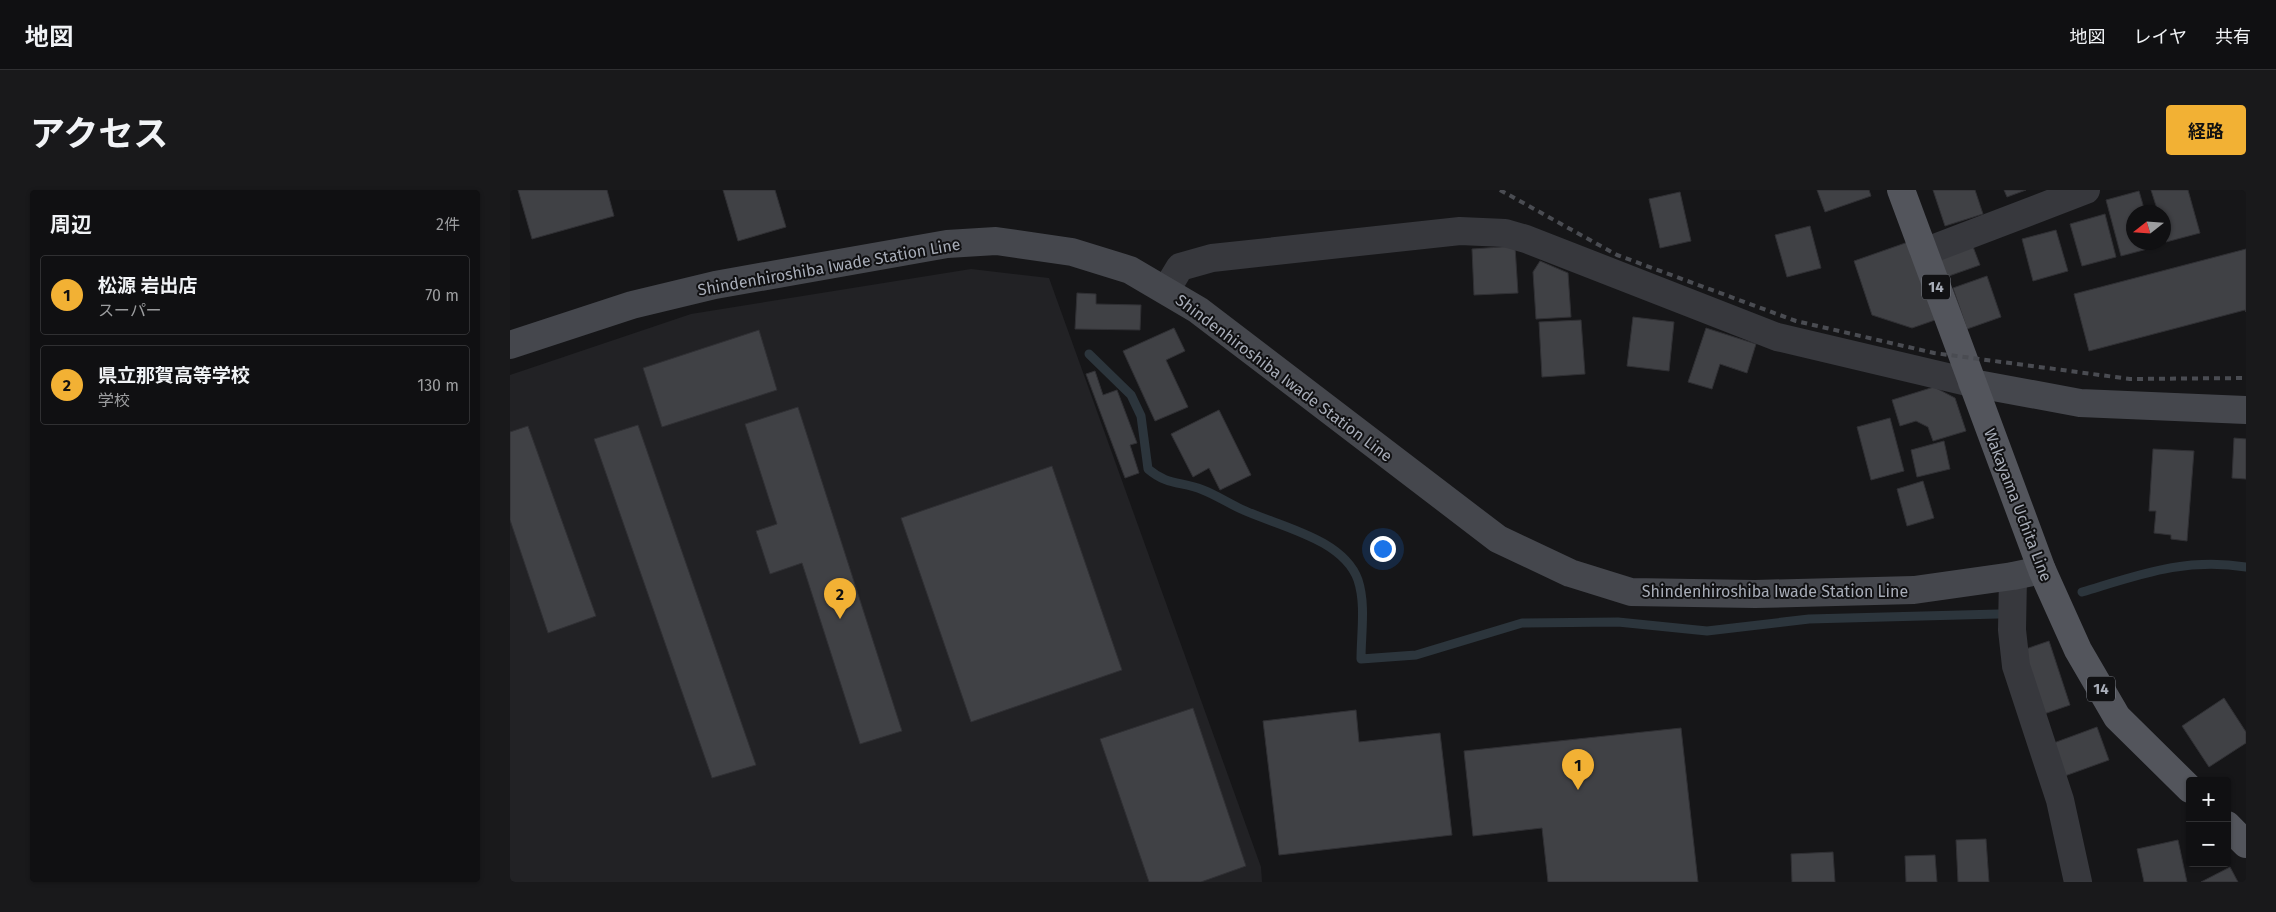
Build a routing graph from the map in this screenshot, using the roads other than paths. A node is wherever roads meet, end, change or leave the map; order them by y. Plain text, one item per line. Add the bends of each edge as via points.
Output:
1 (1901, 190) edge
2 (2086, 190) edge
3 (1924, 252) junction
4 (1166, 290) junction
5 (510, 344) edge
6 (1972, 383) junction
7 (2246, 410) edge
8 (2042, 570) junction
9 (2013, 576) junction
10 (2186, 784) edge
11 (2231, 829) edge
12 (2246, 844) edge
13 (2078, 882) edge

1 - 3 main road, Wakayama Uchita Line / 14
2 - 3 street
3 - 6 main road, Wakayama Uchita Line / 14
4 - 5 main road, Shindenhiroshiba Iwade Station Line via 1130,270 1072,252 996,241 947,244 715,285 632,305
4 - 6 street via 1180,267 1212,258 1460,231 1505,233 1526,238 1776,338
4 - 9 main road, Shindenhiroshiba Iwade Station Line via 1198,310 1498,539 1570,573 1631,592 1755,594 1914,590
6 - 7 main road via 2080,403
6 - 8 main road, Wakayama Uchita Line / 14
8 - 9 main road, Shindenhiroshiba Iwade Station Line
8 - 10 main road, Wakayama Uchita Line / 14 via 2078,650 2118,717
9 - 13 street via 2012,630 2016,666 2060,800
11 - 12 main road

